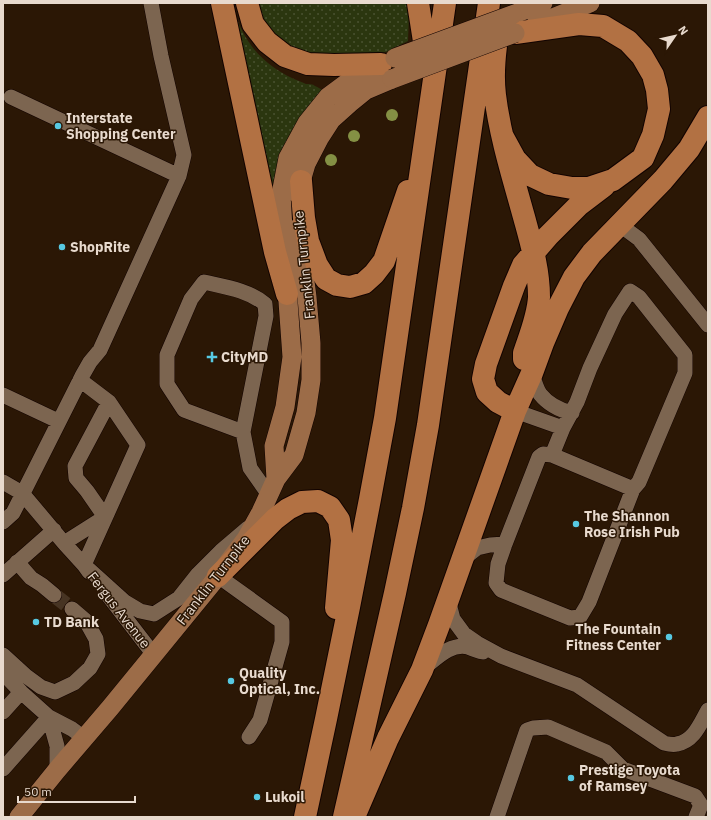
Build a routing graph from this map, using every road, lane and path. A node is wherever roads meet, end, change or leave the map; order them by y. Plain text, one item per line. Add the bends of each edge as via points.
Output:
1 (151, 3) edge
2 (222, 3) edge
3 (247, 3) edge
4 (418, 3) edge
5 (445, 3) edge
6 (489, 3) edge
7 (543, 3) edge
8 (590, 3) edge
9 (508, 17) edge
10 (389, 67) junction
11 (432, 92) junction
12 (11, 97) dead end
13 (708, 118) edge
14 (503, 137) junction
15 (425, 144) junction
16 (179, 176) junction
17 (614, 180) junction
18 (301, 181) junction
19 (620, 225) junction
20 (533, 253) junction
21 (287, 294) junction
22 (265, 304) junction
23 (708, 325) edge
24 (532, 373) junction
25 (80, 380) junction
26 (3, 395) edge
27 (109, 402) junction
28 (515, 411) junction
29 (572, 413) junction
30 (58, 421) junction
31 (563, 428) junction
32 (244, 432) junction
33 (552, 455) junction
34 (3, 482) edge
35 (273, 487) junction
36 (633, 489) junction
37 (22, 493) junction
38 (105, 517) junction
39 (257, 521) junction
40 (3, 522) edge
41 (54, 530) junction
42 (64, 543) junction
43 (505, 544) junction
44 (462, 560) junction
45 (17, 562) junction
46 (84, 564) junction
47 (3, 575) edge
48 (218, 576) junction
49 (54, 595) tunnel mouth
50 (448, 600) junction
51 (72, 609) tunnel mouth
52 (3, 655) edge
53 (154, 655) junction
54 (501, 656) junction
55 (422, 670) junction
56 (3, 673) edge
57 (21, 692) junction
58 (708, 710) edge
59 (3, 712) edge
60 (49, 717) junction
61 (326, 719) junction
62 (249, 737) dead end
63 (84, 738) junction
64 (3, 769) edge
65 (56, 770) junction
66 (19, 817) edge
67 (305, 817) edge
68 (344, 817) edge
69 (354, 817) edge
70 (497, 817) edge
71 (696, 817) edge

1 - 16 street via 184,155
2 - 21 highway via 275,252
3 - 10 highway via 253,24 267,42 285,56 308,64
4 - 11 highway
5 - 11 highway
6 - 68 highway via 424,448 395,593
7 - 9 main road, Franklin Turnpike
8 - 9 main road, Franklin Turnpike
9 - 10 main road, Franklin Turnpike, bridge
9 - 14 highway via 494,73 494,94
9 - 17 highway via 603,26 628,41 642,56 653,75 657,90 659,109 655,128 643,158
10 - 18 main road, Franklin Turnpike via 331,120 306,164
10 - 21 main road, Franklin Turnpike via 355,77 328,97 307,123 288,158 281,194
11 - 15 highway
12 - 16 street
13 - 19 highway via 689,149
14 - 17 highway via 515,158 530,175 549,184 589,188
14 - 20 highway
15 - 18 highway via 384,261 364,283 337,285 326,279 317,266 308,241
15 - 61 highway via 385,418
16 - 25 street via 100,350
17 - 20 highway via 579,205
18 - 35 main road, Franklin Turnpike via 297,208 298,234 307,297 311,380 306,413 294,455
19 - 23 street via 639,239
19 - 24 highway via 592,253 574,277 558,308
20 - 28 highway via 539,279 539,299 524,353
20 - 28 highway via 523,265 514,286 482,379 487,392 498,402
21 - 22 street
21 - 35 main road, Franklin Turnpike via 292,357 285,406 274,446
22 - 32 street via 266,316
22 - 32 street via 235,288 204,282 190,299 167,355 167,384 184,410
24 - 28 highway
24 - 29 street via 539,393 548,402 560,410
25 - 27 street
25 - 30 street
26 - 30 street
27 - 38 street via 138,445
27 - 38 street via 75,466 76,478
28 - 31 street
28 - 44 highway
29 - 31 street
29 - 36 street via 615,314 630,291 639,297 685,355 684,373 639,482
30 - 37 street
31 - 33 street
32 - 35 street via 250,468
33 - 36 street
33 - 43 street via 543,454 539,457
34 - 37 street, Fergus Avenue
35 - 39 main road, Franklin Turnpike
36 - 43 street via 589,602 580,617 570,618 501,590 496,583 496,575
37 - 40 street via 13,513
37 - 41 street, Fergus Avenue
38 - 42 street
38 - 46 street
39 - 46 street, Fergus Avenue via 221,551 179,598 154,614 140,611 125,602
39 - 48 main road, Franklin Turnpike
41 - 42 street, Fergus Avenue
41 - 45 street
42 - 46 street, Fergus Avenue
43 - 44 street via 477,548
44 - 50 highway
45 - 47 street
45 - 49 street via 31,578
46 - 53 street, Fergus Avenue
48 - 53 main road, Franklin Turnpike
48 - 61 highway via 288,509 302,502 318,501 330,507 338,520 342,540
48 - 62 street via 282,622 282,642 260,720
50 - 54 street via 453,619 464,634
50 - 55 highway
51 - 52 street via 86,621 96,639 98,654 90,668 74,683 55,692 41,687
53 - 63 main road, Franklin Turnpike
54 - 55 street via 466,647 454,647
54 - 58 street via 577,685 664,744 677,744 688,740
55 - 69 highway via 388,738
56 - 57 street
57 - 59 street
57 - 60 street
60 - 63 street
60 - 64 street
60 - 65 street via 57,746
61 - 67 highway
63 - 65 main road, Franklin Turnpike
65 - 66 main road, Franklin Turnpike
70 - 71 street via 527,730 548,727 606,752 623,769 695,796 700,805

